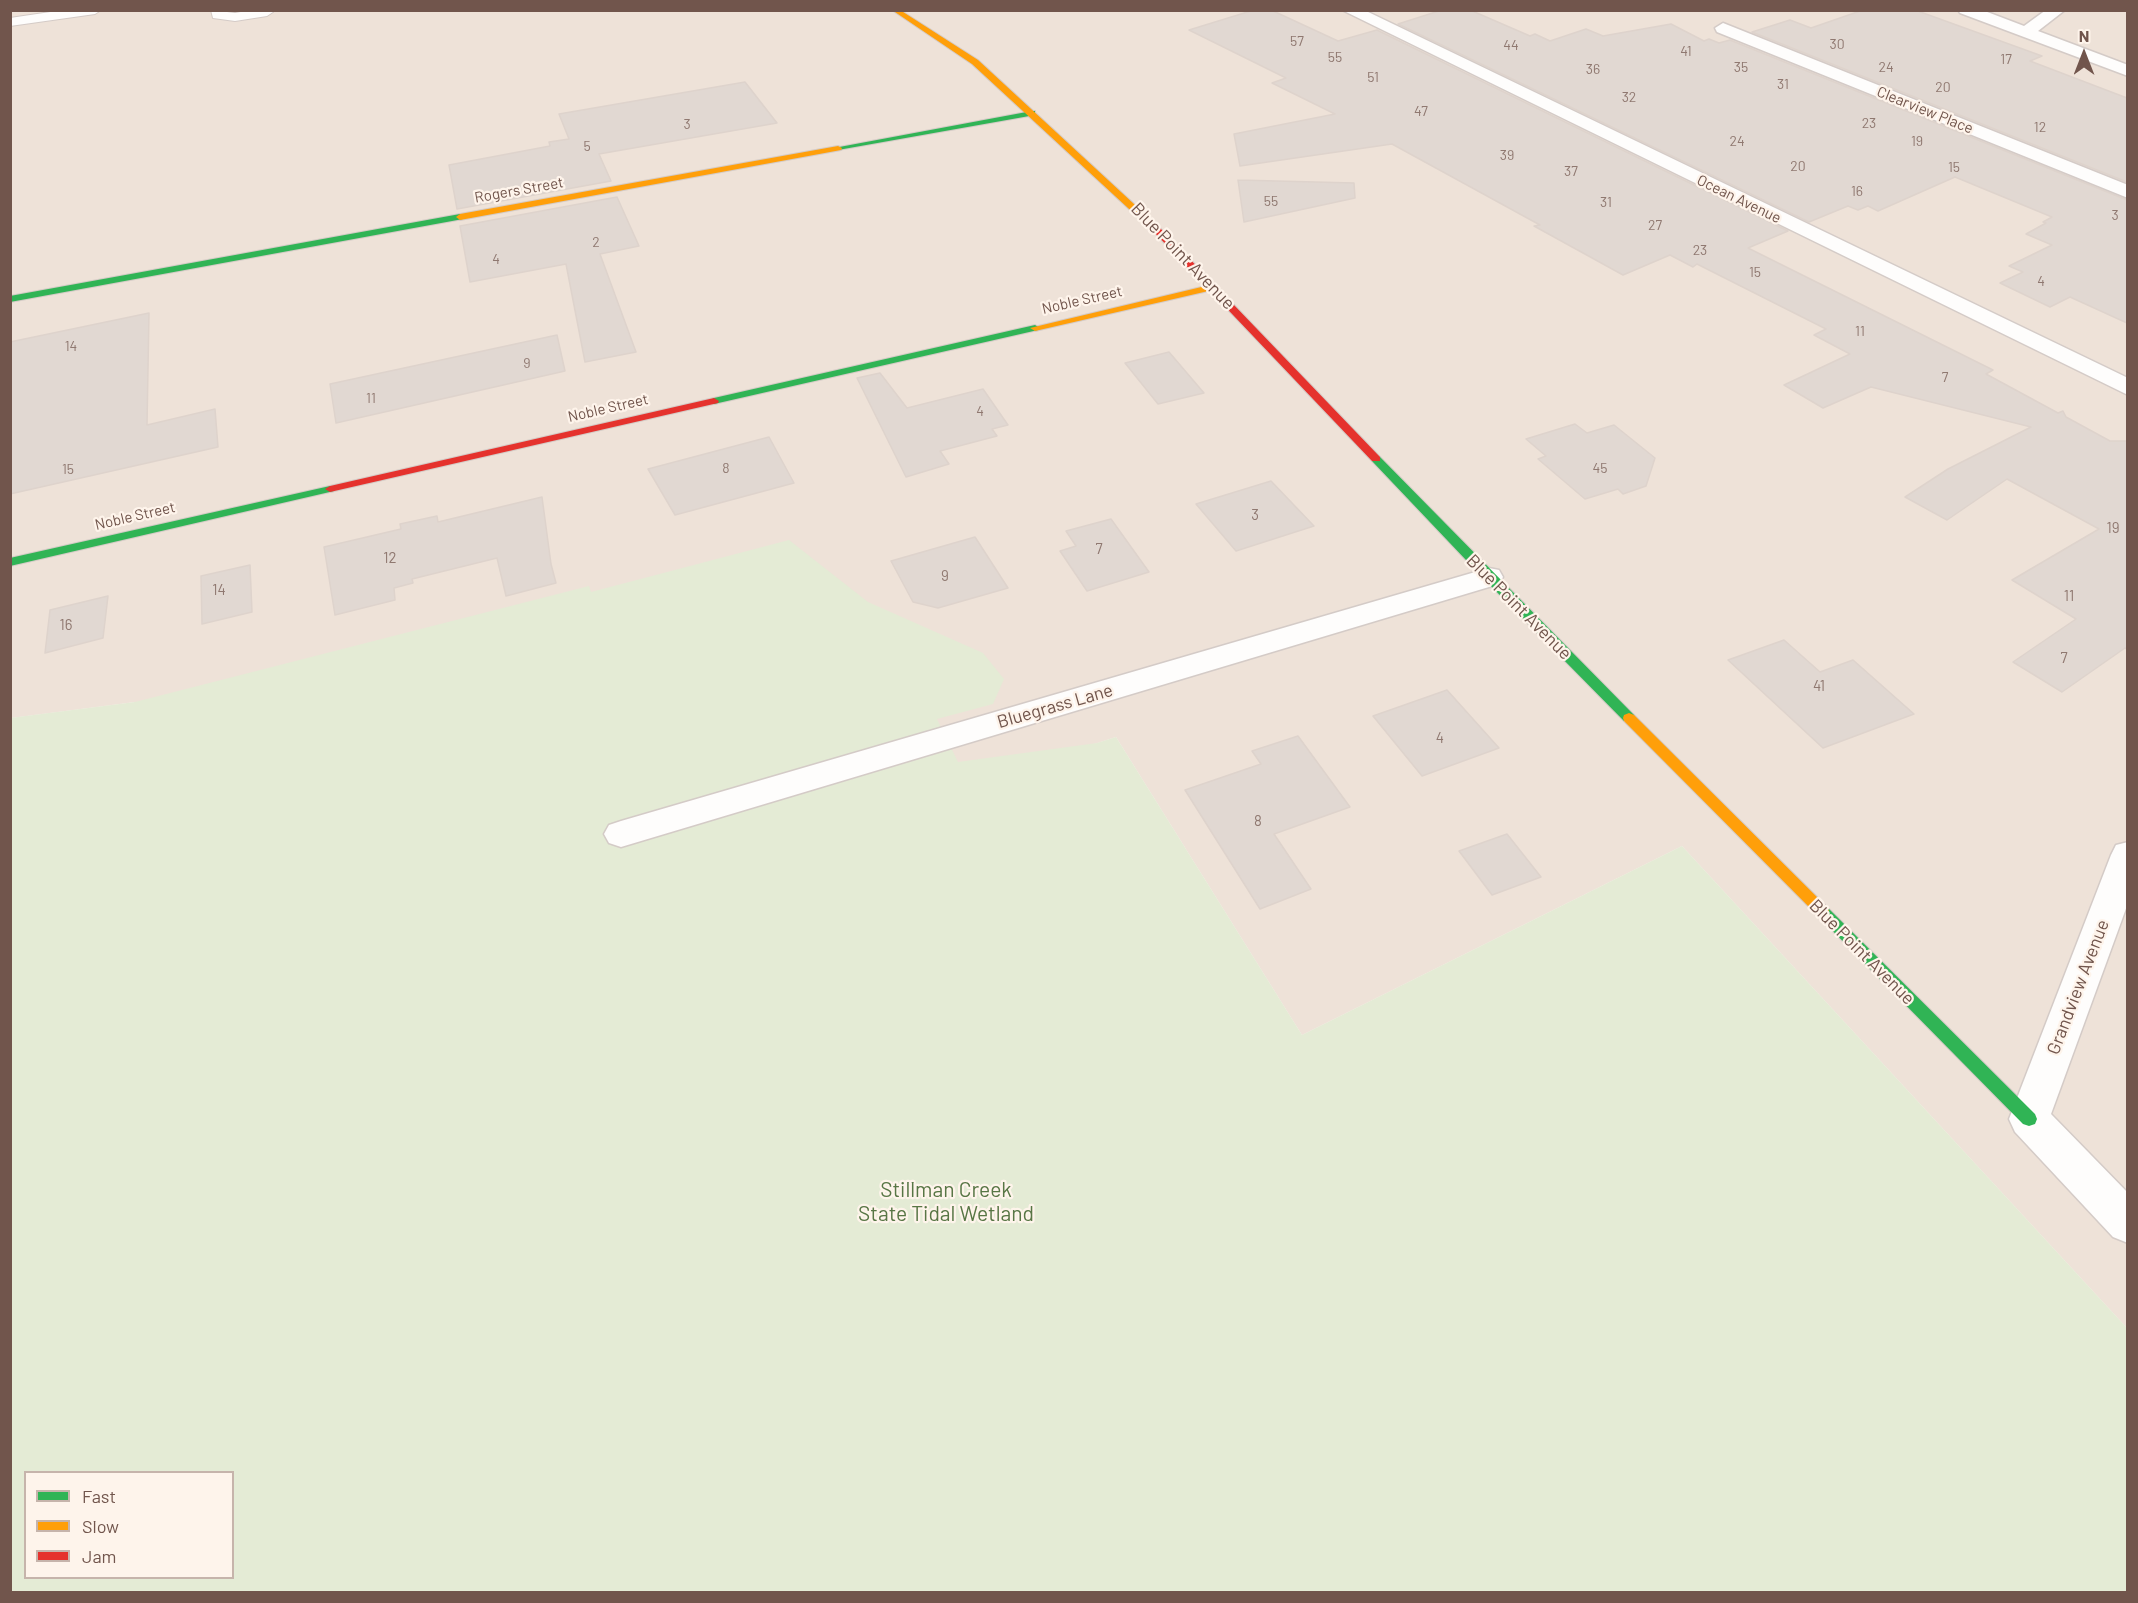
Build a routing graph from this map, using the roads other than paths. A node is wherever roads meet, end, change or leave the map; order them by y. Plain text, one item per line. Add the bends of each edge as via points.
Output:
1 (95, 10) edge
2 (217, 10) edge
3 (895, 10) edge
4 (1350, 10) edge
5 (1966, 10) edge
6 (2057, 10) edge
7 (267, 12) dead end
8 (10, 22) edge
9 (1723, 28) dead end
10 (2026, 32) junction
11 (2127, 71) edge
12 (1032, 113) junction
13 (2127, 192) edge
14 (1214, 286) junction
15 (10, 299) edge
16 (2127, 388) edge
17 (10, 562) edge
18 (1489, 577) junction
19 (621, 834) dead end
20 (2127, 855) edge
21 (2029, 1119) junction
22 (2127, 1223) edge

1 - 8 lane
2 - 7 lane via 218,15 235,17
3 - 12 street, Blue Point Avenue via 975,62
4 - 16 street, Ocean Avenue
5 - 10 street
6 - 10 street
9 - 13 street, Clearview Place
10 - 11 street
12 - 14 street, Blue Point Avenue
12 - 15 street, Rogers Street
14 - 17 street, Noble Street
14 - 18 street, Blue Point Avenue
18 - 19 street, Bluegrass Lane
18 - 21 street, Blue Point Avenue
20 - 21 street, Grandview Avenue
21 - 22 street, Blue Point Avenue

